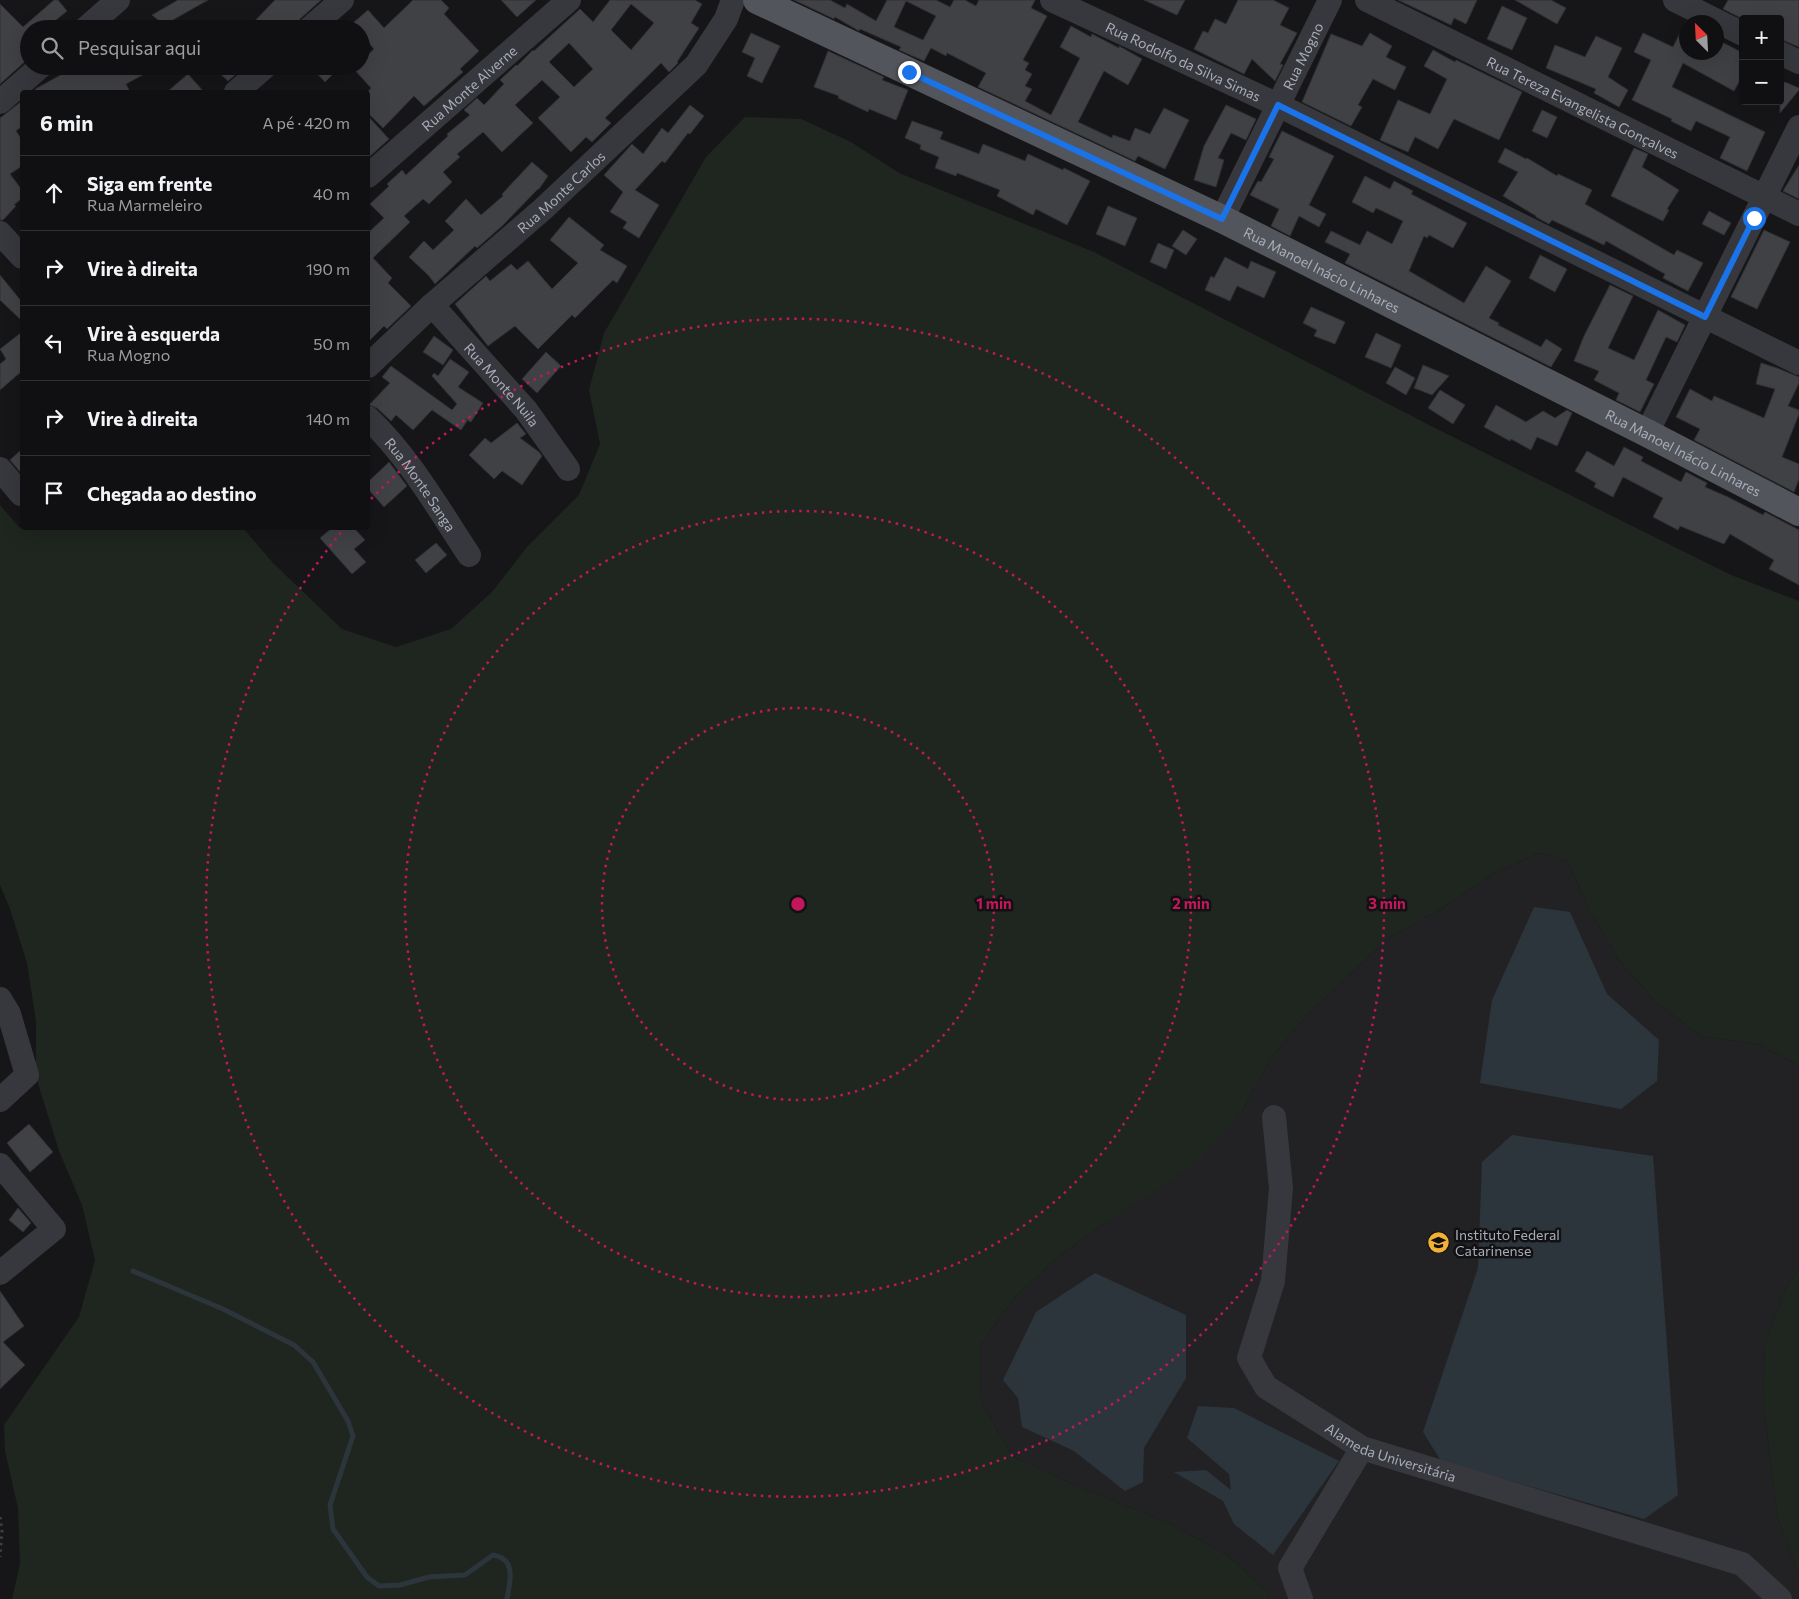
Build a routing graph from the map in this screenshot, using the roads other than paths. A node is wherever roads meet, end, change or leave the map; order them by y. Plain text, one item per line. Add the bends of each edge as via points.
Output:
1 (118, 0) edge
2 (342, 0) edge
3 (569, 0) edge
4 (733, 0) edge
5 (758, 0) edge
6 (1052, 0) edge
7 (1330, 0) edge
8 (1367, 0) edge
9 (1675, 0) edge
10 (95, 20) edge
11 (319, 20) edge
12 (1739, 32) edge
13 (1784, 55) edge
14 (1799, 62) edge
15 (31, 75) edge
16 (256, 75) edge
17 (238, 90) edge
18 (0, 102) edge
19 (1278, 105) junction
20 (1799, 127) edge
21 (370, 174) edge
22 (1764, 197) junction
23 (1799, 214) edge
24 (1222, 219) junction
25 (0, 233) edge
26 (20, 255) edge
27 (432, 305) junction
28 (1705, 317) junction
29 (370, 364) edge
30 (1799, 364) edge
31 (370, 420) edge
32 (1647, 433) junction
33 (0, 469) edge
34 (568, 469) dead end
35 (20, 493) edge
36 (1799, 512) edge
37 (469, 555) dead end
38 (0, 999) edge
39 (0, 1100) edge
40 (1274, 1118) dead end
41 (0, 1165) edge
42 (0, 1273) edge
43 (1362, 1448) junction
44 (1779, 1598) edge
45 (1301, 1599) edge

1 - 10 street
2 - 11 street
3 - 21 street, Rua Monte Alverne
4 - 27 street, Rua Monte Carlos via 726,19 696,65 543,209
5 - 24 main road, Rua Manoel Inácio Linhares
6 - 19 street, Rua Rodolfo da Silva Simas
7 - 19 street, Rua Mogno
8 - 22 street, Rua Tereza Evangelista Gonçalves
9 - 12 street
13 - 14 street
15 - 18 street
16 - 17 street
19 - 24 street, Rua Mogno
19 - 28 street, Rua Rodolfo da Silva Simas
20 - 22 street
22 - 23 street, Rua Tereza Evangelista Gonçalves
22 - 28 street
24 - 32 main road, Rua Manoel Inácio Linhares
25 - 26 street
27 - 29 street, Rua Monte Carlos
27 - 34 street, Rua Monte Nuila via 526,410
28 - 30 street, Rua Rodolfo da Silva Simas
28 - 32 street
31 - 37 street, Rua Monte Sanga via 418,478
32 - 36 main road, Rua Manoel Inácio Linhares
33 - 35 street
38 - 39 street via 9,1014 27,1075
40 - 43 street, Alameda Universitária via 1281,1188 1273,1281 1249,1358 1266,1387
41 - 42 street via 54,1229
43 - 44 street, Alameda Universitária via 1742,1564
43 - 45 street via 1290,1568

